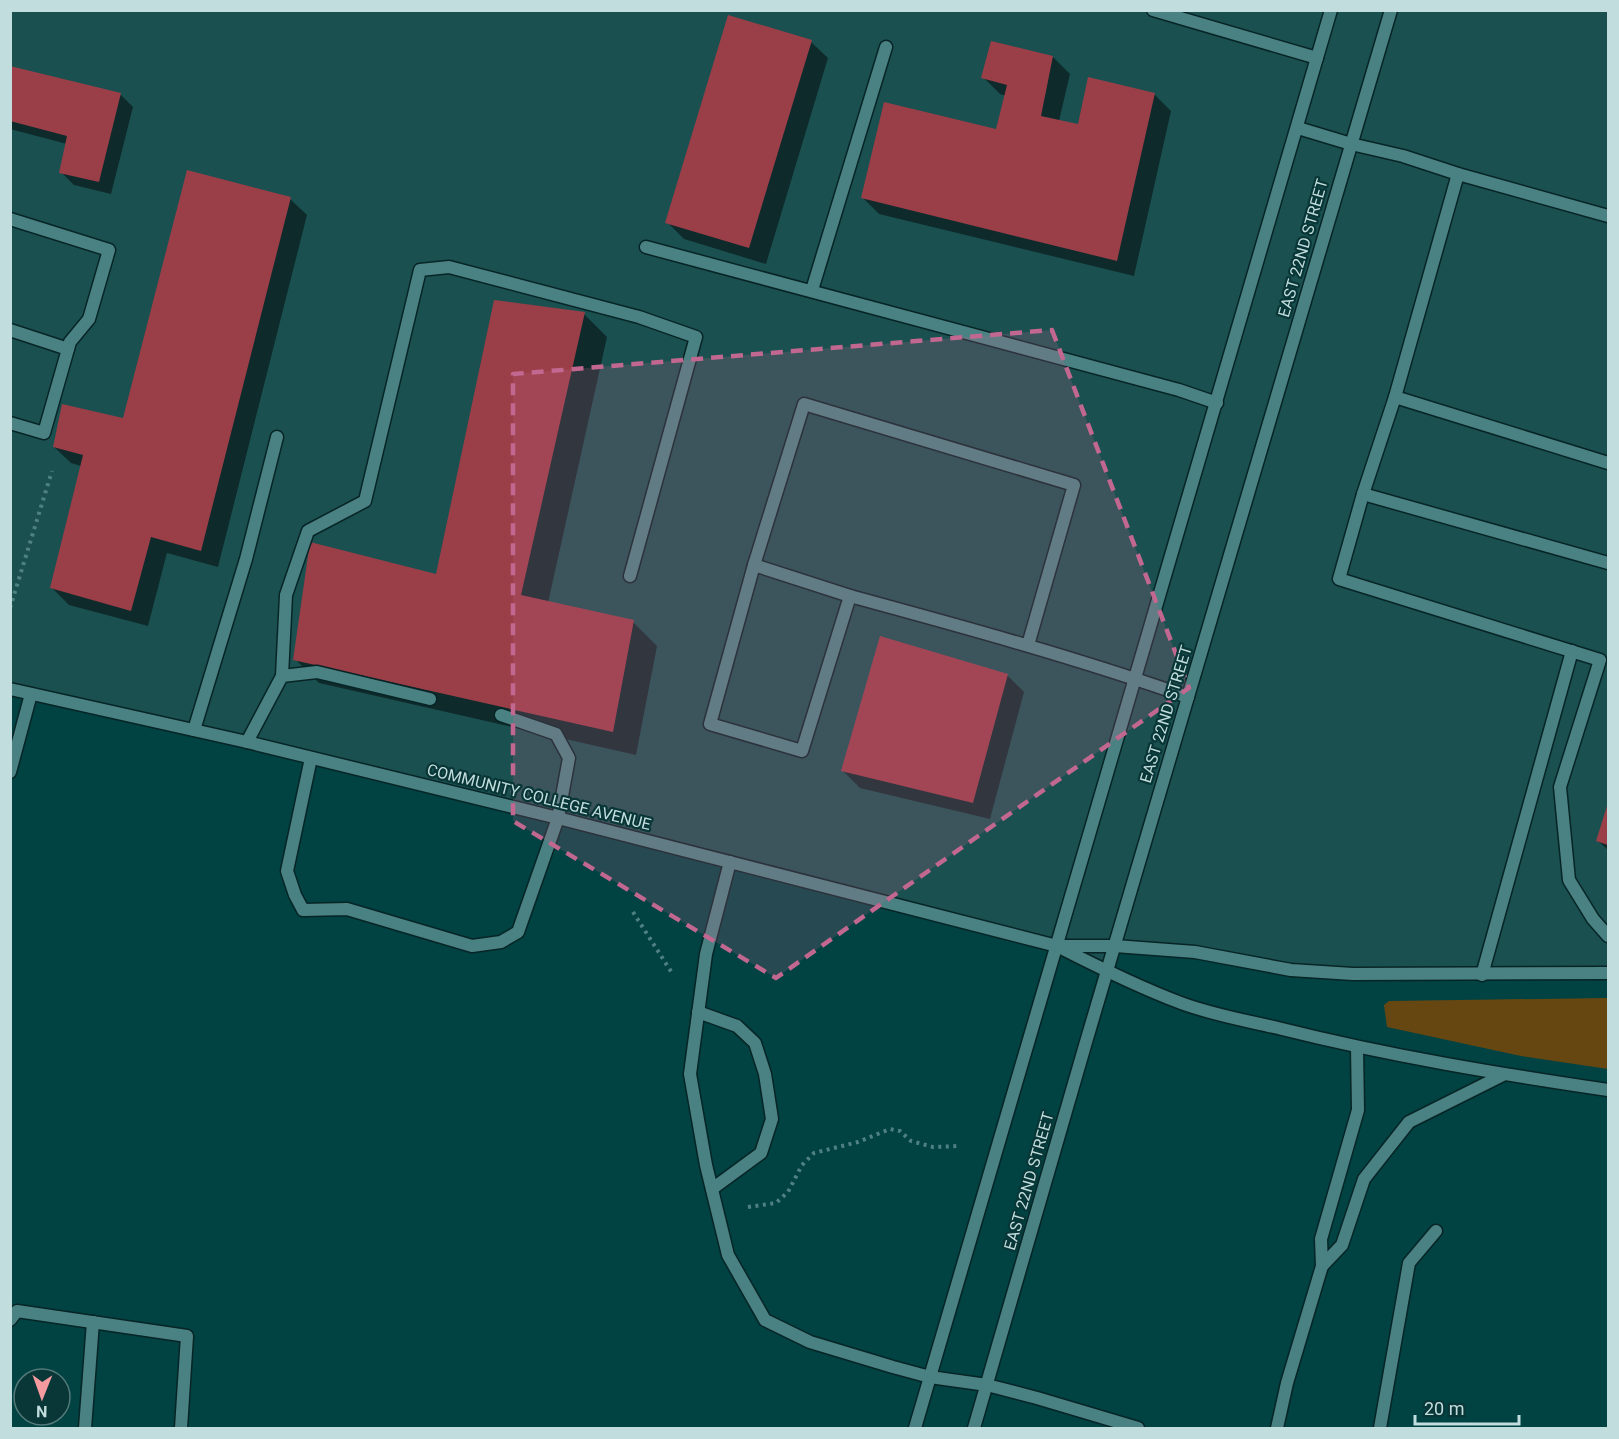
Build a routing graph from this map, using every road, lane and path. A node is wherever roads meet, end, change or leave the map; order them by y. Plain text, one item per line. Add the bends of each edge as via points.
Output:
1 (1153, 10) edge
2 (1332, 10) edge
3 (1391, 10) edge
4 (886, 47) dead end
5 (1317, 58) junction
6 (1298, 128) junction
7 (1351, 144) junction
8 (1458, 174) junction
9 (1608, 216) edge
10 (10, 219) edge
11 (646, 247) dead end
12 (812, 290) junction
13 (10, 330) edge
14 (69, 349) junction
15 (1395, 397) junction
16 (1217, 403) junction
17 (10, 423) edge
18 (277, 437) dead end
19 (1608, 463) edge
20 (52, 471) dead end
21 (1362, 494) junction
22 (1608, 563) edge
23 (754, 565) junction
24 (630, 576) dead end
25 (850, 596) junction
26 (10, 608) edge
27 (1028, 645) junction
28 (1572, 651) junction
29 (1604, 661) edge
30 (282, 676) junction
31 (1136, 679) junction
32 (10, 689) edge
33 (31, 694) junction
34 (1188, 697) junction
35 (430, 699) dead end
36 (501, 715) dead end
37 (194, 730) junction
38 (247, 742) junction
39 (312, 758) junction
40 (10, 772) edge
41 (558, 818) junction
42 (730, 862) junction
43 (633, 912) dead end
44 (1608, 936) edge
45 (1057, 946) junction
46 (1115, 946) junction
47 (1107, 972) junction
48 (672, 973) dead end
49 (1608, 973) edge
50 (1482, 975) junction
51 (698, 1012) junction
52 (1357, 1048) junction
53 (1503, 1075) junction
54 (1608, 1090) edge
55 (959, 1146) dead end
56 (712, 1189) junction
57 (748, 1207) dead end
58 (1436, 1231) dead end
59 (1322, 1266) junction
60 (12, 1312) edge
61 (93, 1322) junction
62 (930, 1377) junction
63 (987, 1385) junction
64 (85, 1428) edge
65 (181, 1428) edge
66 (915, 1428) edge
67 (974, 1428) edge
68 (1138, 1428) edge
69 (1277, 1428) edge
70 (1380, 1428) edge

1 - 5 street
2 - 5 street
3 - 7 street, EAST 22ND STREET
4 - 12 street
5 - 6 street
6 - 7 street
6 - 16 street
7 - 8 street
7 - 34 street, EAST 22ND STREET
8 - 9 street
8 - 15 street
10 - 14 street via 109,250 89,319 70,342
11 - 12 street
12 - 16 street
13 - 14 street
14 - 17 street via 44,433
15 - 19 street
15 - 21 street
16 - 31 street
18 - 37 street via 246,558
20 - 26 path
21 - 22 street
21 - 28 street via 1339,579
23 - 25 street
23 - 25 street via 710,724 802,751
23 - 27 street via 804,405 1074,485
24 - 30 street via 696,337 639,316 449,267 420,270 365,501 308,531 286,595
25 - 27 street
27 - 31 street
28 - 29 street
28 - 50 street
29 - 44 street via 1560,787 1569,880
30 - 35 street via 317,672
30 - 38 street
31 - 34 street
31 - 45 street
32 - 33 street, COMMUNITY COLLEGE AVENUE
33 - 37 street, COMMUNITY COLLEGE AVENUE
33 - 40 street
34 - 46 street, EAST 22ND STREET
36 - 41 street via 556,734 568,758
37 - 38 street, COMMUNITY COLLEGE AVENUE
38 - 39 street, COMMUNITY COLLEGE AVENUE
39 - 41 street, COMMUNITY COLLEGE AVENUE
39 - 41 street via 288,871 303,910 347,909 472,946 501,942 518,932
41 - 42 street, COMMUNITY COLLEGE AVENUE
42 - 45 street, COMMUNITY COLLEGE AVENUE
42 - 51 street via 706,954
43 - 48 path
45 - 46 street
45 - 47 street
45 - 62 street
46 - 47 street, EAST 22ND STREET
46 - 50 street via 1195,952 1301,971
47 - 52 street via 1183,1004
47 - 63 street, EAST 22ND STREET
49 - 50 street
51 - 56 street via 690,1074
51 - 56 street via 737,1026 755,1043 772,1119 761,1152
52 - 53 street
52 - 59 street via 1358,1110 1321,1239
53 - 54 street
53 - 59 street via 1409,1122 1364,1179 1342,1245
55 - 57 path via 933,1148 890,1130 814,1153 776,1203
56 - 62 street via 728,1255 765,1320 810,1342
58 - 70 street via 1409,1263
59 - 69 street
60 - 61 street
61 - 64 street
61 - 65 street via 187,1336
62 - 63 street
62 - 66 street
63 - 67 street, EAST 22ND STREET
63 - 68 street

